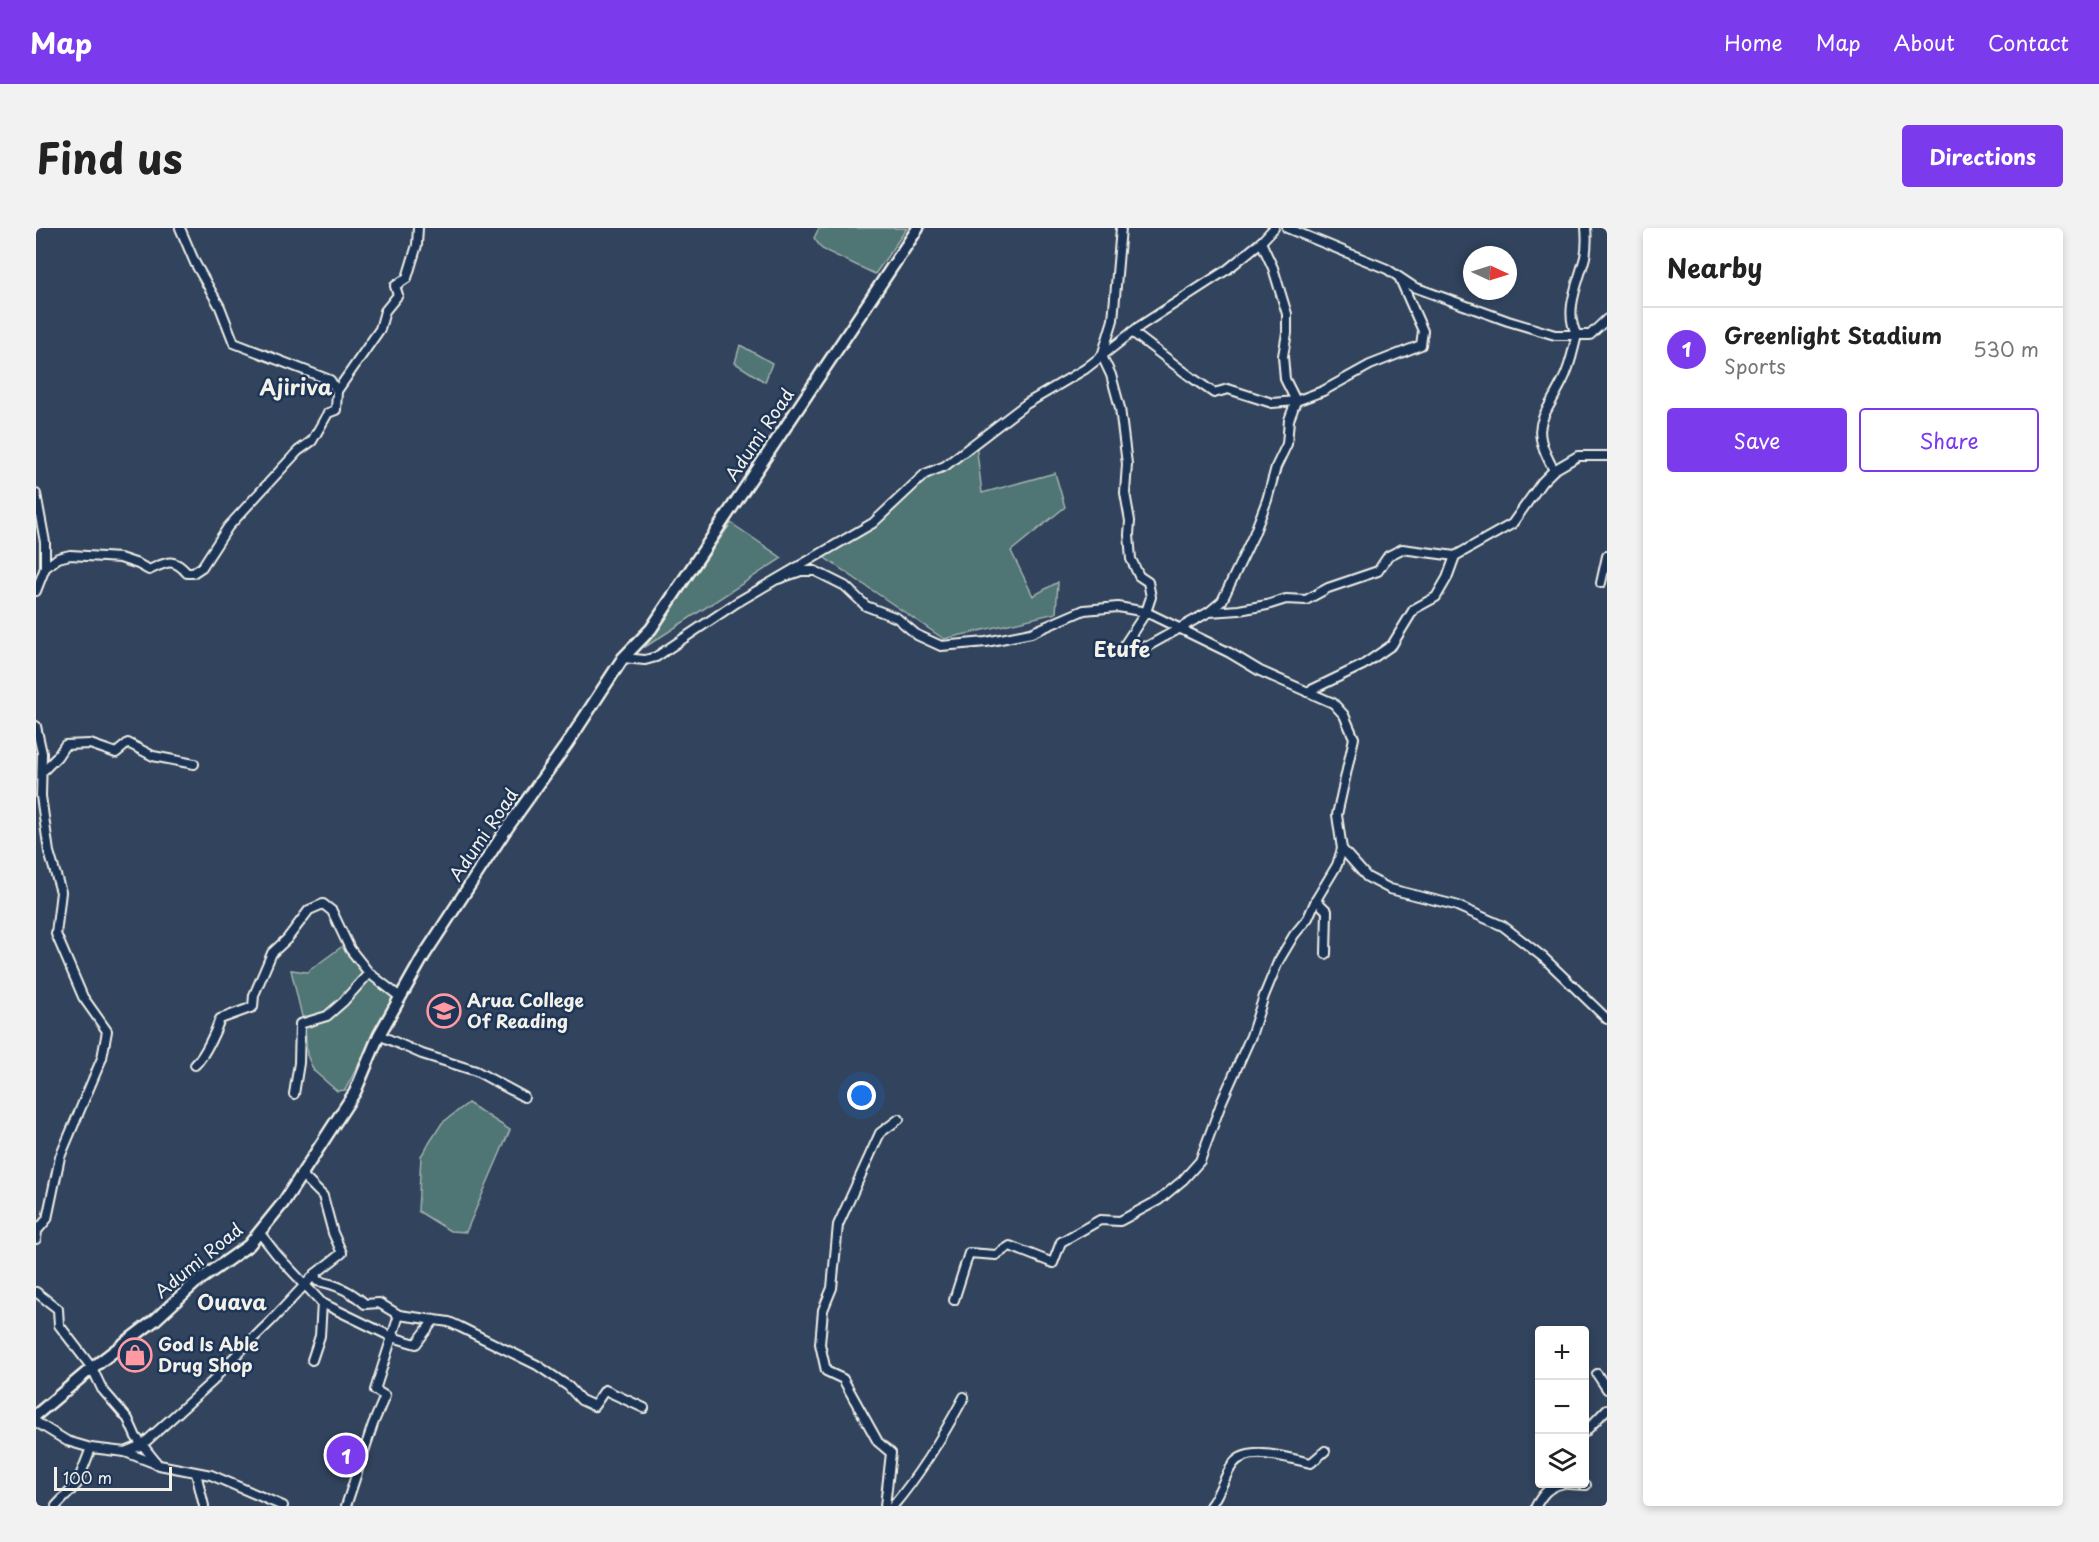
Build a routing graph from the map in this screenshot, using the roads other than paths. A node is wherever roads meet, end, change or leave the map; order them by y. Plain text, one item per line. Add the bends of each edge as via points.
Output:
1 (180, 228) edge
2 (418, 228) edge
3 (918, 228) edge
4 (1121, 228) edge
5 (1274, 228) edge
6 (1287, 228) edge
7 (1586, 228) edge
8 (1261, 242) junction
9 (1400, 279) junction
10 (1607, 319) edge
11 (1132, 332) junction
12 (1577, 335) junction
13 (1102, 356) junction
14 (337, 391) junction
15 (1296, 401) junction
16 (1607, 456) edge
17 (1554, 470) junction
18 (36, 494) edge
19 (1455, 556) junction
20 (1607, 556) edge
21 (45, 568) junction
22 (778, 579) junction
23 (1600, 583) dead end
24 (36, 591) edge
25 (1146, 612) junction
26 (1209, 612) junction
27 (1180, 628) junction
28 (623, 658) junction
29 (1307, 692) junction
30 (36, 726) edge
31 (194, 764) dead end
32 (42, 772) junction
33 (1342, 849) junction
34 (1316, 900) junction
35 (1326, 954) dead end
36 (369, 973) junction
37 (400, 997) junction
38 (1607, 1019) edge
39 (379, 1035) junction
40 (195, 1065) dead end
41 (294, 1094) dead end
42 (524, 1097) dead end
43 (899, 1119) dead end
44 (302, 1174) junction
45 (259, 1232) junction
46 (36, 1239) edge
47 (315, 1274) junction
48 (304, 1285) junction
49 (36, 1292) edge
50 (954, 1300) dead end
51 (322, 1303) junction
52 (399, 1315) junction
53 (434, 1320) junction
54 (392, 1337) junction
55 (312, 1360) dead end
56 (92, 1368) junction
57 (1597, 1374) dead end
58 (1607, 1389) edge
59 (964, 1398) dead end
60 (644, 1408) dead end
61 (1607, 1409) edge
62 (36, 1415) edge
63 (36, 1422) edge
64 (1589, 1428) edge
65 (142, 1445) junction
66 (91, 1448) junction
67 (1324, 1451) dead end
68 (125, 1452) junction
69 (159, 1466) junction
70 (196, 1473) junction
71 (1550, 1488) edge
72 (56, 1506) edge
73 (204, 1506) edge
74 (283, 1506) edge
75 (346, 1506) edge
76 (885, 1506) edge
77 (893, 1506) edge
78 (1210, 1506) edge
79 (1536, 1506) edge

1 - 14 street via 234,343 330,380
2 - 14 street via 407,278 395,286 398,295 385,311 380,329
3 - 28 main road, Adumi Road via 651,629
4 - 13 street via 1113,320
5 - 8 street
6 - 9 street via 1387,269
7 - 12 street via 1585,256 1572,310 1571,326
8 - 11 street via 1228,269
8 - 15 street via 1274,268 1287,314 1285,379
9 - 12 street via 1508,321 1555,335
9 - 15 street via 1422,331 1421,345
10 - 12 street via 1590,335
11 - 13 street
11 - 15 street via 1214,393 1228,389 1272,403
12 - 17 street via 1564,379 1543,416 1539,432
13 - 22 street via 1026,404 945,466 925,474 873,523
13 - 25 street via 1120,408 1128,464 1125,493 1131,559 1139,576 1148,582 1151,597
14 - 21 street via 336,410 328,412 312,441 297,451 228,527 202,567 193,573 187,573 174,562 149,570 120,558 70,555
15 - 26 street via 1287,444 1254,534 1222,601
16 - 17 street via 1578,456
17 - 19 street via 1512,524
18 - 21 street via 45,542
19 - 26 street via 1402,549 1388,556 1378,571 1306,600 1286,599 1239,610
19 - 29 street via 1436,597 1414,609 1392,645 1363,665
20 - 23 street
21 - 24 street
22 - 25 street via 815,571 845,586 866,606 897,618 917,635 941,646 1031,633 1084,610 1118,607
22 - 28 street via 656,657
25 - 27 street
25 - 27 street via 1125,644 1127,649 1148,645
26 - 27 street
27 - 29 street
28 - 37 main road, Adumi Road via 505,831
29 - 33 street via 1333,704 1344,715 1354,738 1337,815
30 - 32 street
31 - 32 street via 153,756 128,743 116,753 90,744 65,745
32 - 46 street via 41,796 49,852 61,892 56,934 83,997 107,1030 102,1058 60,1157 47,1219
33 - 34 street
33 - 38 street via 1367,877 1390,890 1455,905 1503,926 1544,958
34 - 35 street via 1327,911
34 - 50 street via 1278,962 1200,1161 1159,1200 1120,1221 1100,1220 1061,1242 1053,1263 1010,1246 996,1255 969,1253
36 - 37 street
36 - 40 street via 350,949 332,911 323,904 309,910 272,953 254,995 253,1007 220,1019
36 - 41 street via 327,1016 300,1024
37 - 39 main road, Adumi Road
39 - 42 street via 476,1071
39 - 44 main road, Adumi Road via 355,1092
43 - 76 street via 880,1133 838,1225 832,1288 823,1310 820,1344 826,1371 843,1379 878,1442 891,1453
44 - 45 main road, Adumi Road
44 - 47 street via 323,1196 342,1253
45 - 48 street
45 - 56 main road, Adumi Road via 249,1245 194,1284 129,1342
47 - 48 street
47 - 52 street via 317,1281 355,1294 365,1304 380,1303
48 - 51 street
48 - 65 street via 272,1322
49 - 56 street via 58,1309 59,1325
51 - 54 street
51 - 55 street via 320,1336
52 - 53 street
52 - 54 street
53 - 54 street via 416,1344
53 - 60 street via 449,1322 537,1365 594,1406 605,1390
54 - 75 street via 375,1390 385,1396
56 - 62 main road, Adumi Road
56 - 65 street via 102,1389 129,1419
57 - 58 street
59 - 77 street via 910,1486
61 - 64 street
63 - 66 street via 67,1441
65 - 68 street
65 - 69 street
66 - 68 street
66 - 72 street via 77,1484
67 - 78 street via 1311,1463 1271,1454 1250,1454 1234,1462
68 - 69 street
69 - 70 street
70 - 73 street
70 - 74 street via 211,1475
71 - 79 street

